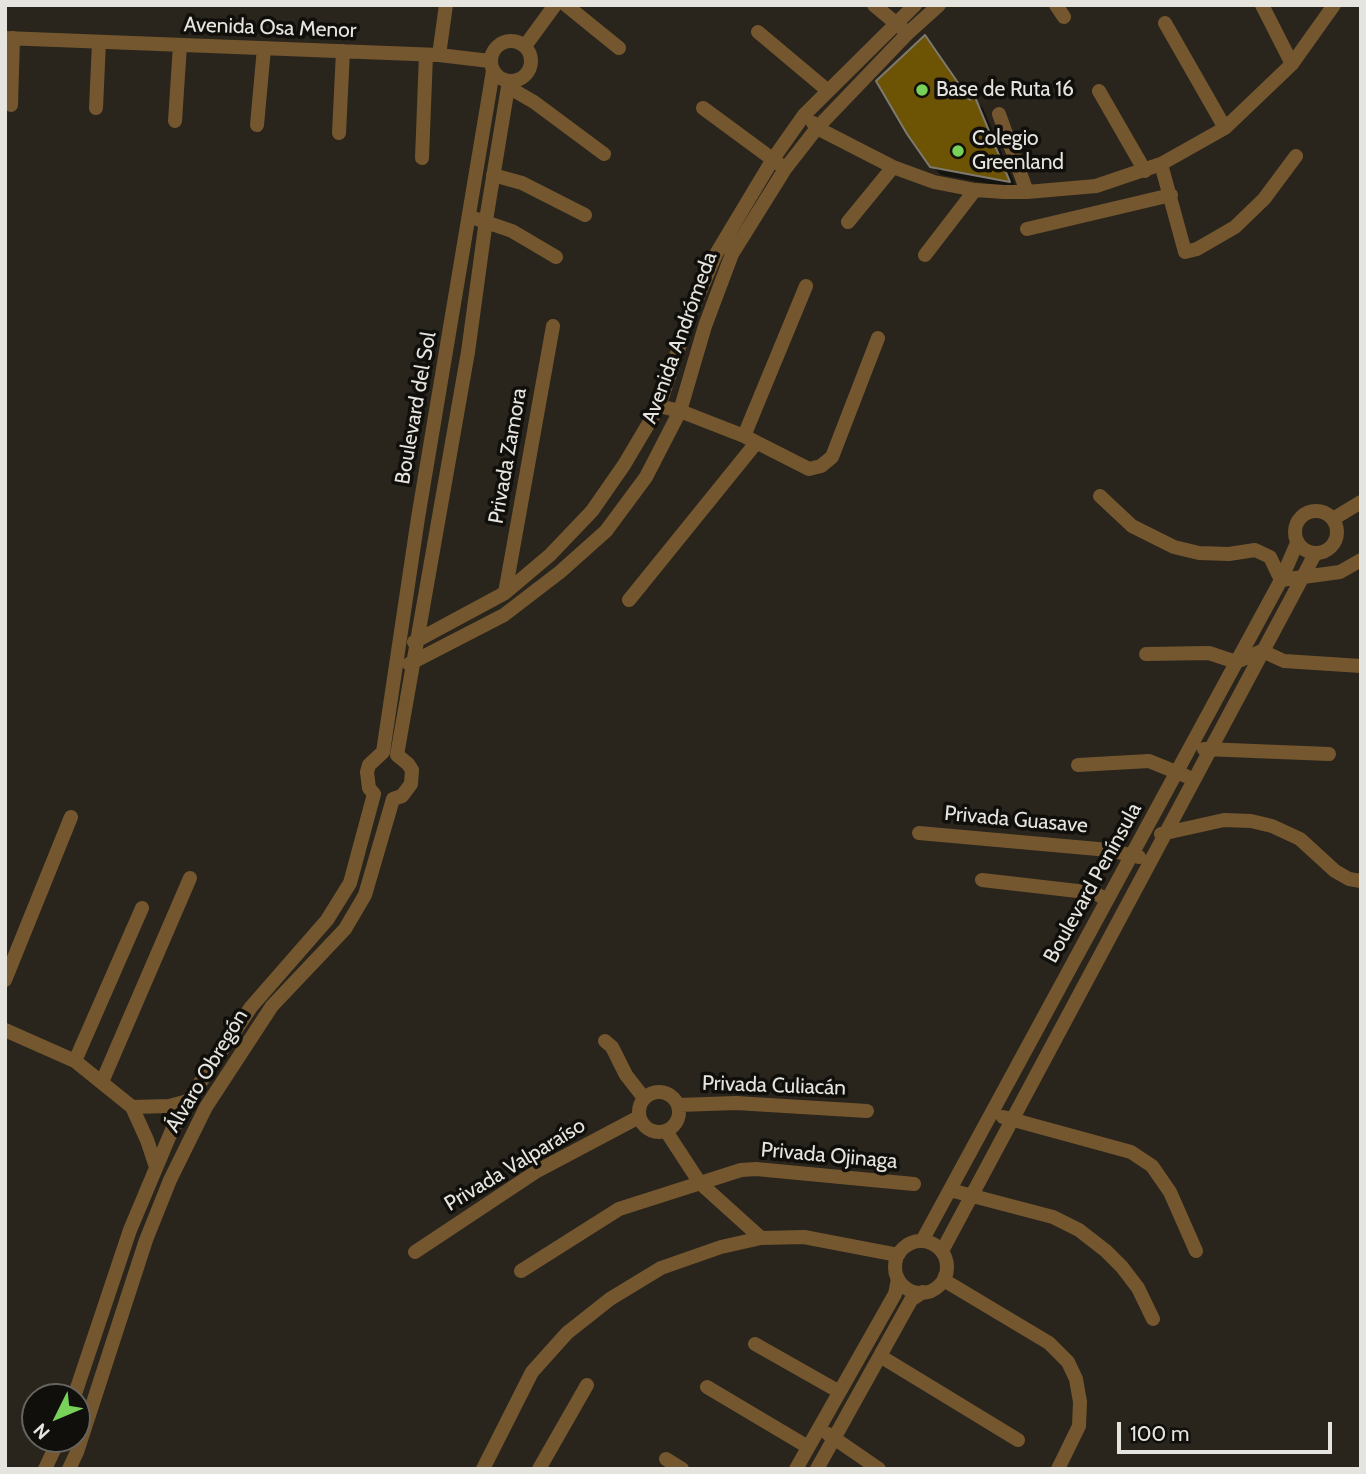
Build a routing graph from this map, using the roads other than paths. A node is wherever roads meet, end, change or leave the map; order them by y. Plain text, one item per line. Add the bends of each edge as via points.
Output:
1 (446, 5) edge
2 (555, 5) edge
3 (566, 5) edge
4 (874, 5) edge
5 (915, 5) edge
6 (939, 5) edge
7 (1262, 5) edge
8 (1334, 5) edge
9 (1165, 23) dead end
10 (902, 28) junction
11 (758, 32) dead end
12 (9, 38) edge
13 (99, 42) junction
14 (180, 45) junction
15 (525, 46) junction
16 (264, 48) junction
17 (619, 48) dead end
18 (343, 51) junction
19 (432, 55) junction
20 (1293, 64) junction
21 (492, 66) junction
22 (509, 84) junction
23 (827, 90) junction
24 (1099, 91) dead end
25 (11, 105) dead end
26 (96, 108) dead end
27 (703, 108) dead end
28 (804, 114) junction
29 (999, 114) dead end
30 (175, 121) dead end
31 (257, 125) dead end
32 (817, 128) junction
33 (1224, 128) junction
34 (339, 133) dead end
35 (604, 154) dead end
36 (1296, 156) dead end
37 (422, 158) dead end
38 (773, 159) junction
39 (1161, 164) junction
40 (893, 167) junction
41 (785, 169) junction
42 (1145, 171) junction
43 (493, 175) junction
44 (975, 190) junction
45 (1027, 192) junction
46 (1171, 195) junction
47 (585, 215) dead end
48 (469, 217) junction
49 (486, 220) junction
50 (848, 222) dead end
51 (1027, 229) dead end
52 (925, 255) dead end
53 (556, 257) dead end
54 (806, 286) dead end
55 (553, 326) dead end
56 (878, 338) dead end
57 (659, 406) junction
58 (680, 411) junction
59 (750, 440) junction
60 (1100, 496) dead end
61 (1361, 502) edge
62 (1333, 519) junction
63 (1297, 543) junction
64 (1315, 554) junction
65 (1361, 560) edge
66 (1302, 578) junction
67 (1281, 580) junction
68 (505, 593) junction
69 (629, 600) dead end
70 (418, 641) junction
71 (398, 645) junction
72 (1262, 651) junction
73 (1146, 654) dead end
74 (1236, 662) junction
75 (414, 663) junction
76 (1361, 666) edge
77 (394, 669) junction
78 (1210, 748) junction
79 (390, 753) junction
80 (1188, 753) junction
81 (1329, 754) dead end
82 (1078, 765) dead end
83 (1177, 772) junction
84 (1194, 779) junction
85 (71, 817) dead end
86 (919, 833) dead end
87 (1165, 833) junction
88 (1141, 839) junction
89 (1132, 856) junction
90 (1150, 860) junction
91 (190, 877) dead end
92 (982, 880) dead end
93 (1361, 881) edge
94 (1107, 900) junction
95 (142, 908) dead end
96 (5, 980) edge
97 (5, 1030) edge
98 (605, 1041) dead end
99 (75, 1061) junction
100 (102, 1082) junction
101 (644, 1098) junction
102 (188, 1101) junction
103 (679, 1105) junction
104 (132, 1107) junction
105 (206, 1107) junction
106 (867, 1111) dead end
107 (992, 1114) junction
108 (639, 1117) junction
109 (1012, 1119) junction
110 (666, 1131) junction
111 (156, 1167) junction
112 (700, 1183) junction
113 (914, 1184) dead end
114 (950, 1190) junction
115 (971, 1195) junction
116 (761, 1238) junction
117 (922, 1241) junction
118 (942, 1251) junction
119 (1196, 1251) dead end
120 (415, 1252) dead end
121 (898, 1255) junction
122 (521, 1271) dead end
123 (945, 1276) junction
124 (898, 1279) junction
125 (923, 1292) junction
126 (1153, 1318) dead end
127 (755, 1344) dead end
128 (880, 1356) junction
129 (79, 1383) edge
130 (587, 1385) dead end
131 (707, 1387) dead end
132 (838, 1391) junction
133 (818, 1429) junction
134 (834, 1438) junction
135 (1018, 1440) dead end
136 (808, 1447) junction
137 (52, 1453) edge
138 (666, 1459) dead end
139 (45, 1469) edge
140 (69, 1469) edge
141 (483, 1469) edge
142 (539, 1469) edge
143 (682, 1469) edge
144 (796, 1469) edge
145 (817, 1469) edge
146 (879, 1469) edge
147 (1058, 1469) edge

1 - 19 street
2 - 15 street
3 - 17 street
4 - 10 street
5 - 10 street, Avenida Andrómeda
6 - 10 street, Avenida Andrómeda
7 - 20 street
8 - 20 street
9 - 33 street
10 - 23 street, Avenida Andrómeda
10 - 32 street, Avenida Andrómeda
11 - 23 street
12 - 13 street, Avenida Osa Menor
12 - 25 street
13 - 14 street, Avenida Osa Menor
13 - 26 street
14 - 16 street, Avenida Osa Menor
14 - 30 street
15 - 21 street via 513,40 500,43 491,54
15 - 22 street via 530,68
16 - 18 street, Avenida Osa Menor
16 - 31 street
18 - 19 street, Avenida Osa Menor
18 - 34 street
19 - 21 street, Avenida Osa Menor
19 - 37 street
20 - 33 street
21 - 22 street
21 - 48 street, Boulevard del Sol
22 - 35 street
22 - 43 street, Boulevard del Sol
23 - 28 street, Avenida Andrómeda
24 - 42 street
27 - 38 street
28 - 32 street
28 - 38 street, Avenida Andrómeda
29 - 45 street
32 - 40 street
32 - 41 street, Avenida Andrómeda
33 - 39 street
36 - 46 street via 1264,199 1235,227 1185,253
38 - 41 street
38 - 57 street, Avenida Andrómeda via 716,254
39 - 42 street
39 - 46 street
40 - 44 street
40 - 50 street
41 - 58 street, Avenida Andrómeda via 732,254
42 - 45 street via 1096,186
43 - 47 street via 522,183
43 - 49 street, Boulevard del Sol
44 - 45 street
44 - 52 street
46 - 51 street
48 - 49 street
48 - 71 street, Boulevard del Sol
49 - 53 street
49 - 70 street, Boulevard del Sol
54 - 59 street
55 - 68 street, Privada Zamora
56 - 59 street via 832,457 821,466 809,469
57 - 58 street
57 - 68 street, Avenida Andrómeda via 592,511
58 - 59 street
58 - 75 street, Avenida Andrómeda via 646,477 606,531 504,615
59 - 69 street
60 - 67 street via 1132,526 1174,547 1199,553 1255,550 1270,557
61 - 62 street
62 - 63 street via 1321,512 1307,512 1294,529
62 - 64 street via 1336,539 1328,550
63 - 64 street
63 - 67 street, Boulevard Península
64 - 66 street, Boulevard Península
65 - 66 street via 1340,572
66 - 67 street
66 - 72 street, Boulevard Península
67 - 74 street, Boulevard Península
68 - 70 street, Avenida Andrómeda
70 - 71 street, Avenida Andrómeda
70 - 75 street, Boulevard del Sol
71 - 77 street, Boulevard del Sol
72 - 74 street
72 - 76 street via 1284,661
72 - 78 street, Boulevard Península
73 - 74 street via 1209,653
74 - 80 street, Boulevard Península
75 - 77 street, Avenida Andrómeda
75 - 79 street, Boulevard del Sol
77 - 79 street, Boulevard del Sol
78 - 80 street
78 - 81 street
78 - 84 street, Boulevard Península
79 - 102 street, Álvaro Obregón via 369,765 369,788 374,794 350,883 327,920 251,1007
79 - 105 street, Álvaro Obregón via 408,764 412,777 408,791 393,799 365,895 345,929 272,1006
80 - 83 street, Boulevard Península
82 - 83 street via 1149,761
83 - 84 street
83 - 88 street, Boulevard Península
84 - 87 street, Boulevard Península
85 - 96 street
86 - 89 street, Privada Guasave
87 - 88 street
87 - 90 street, Boulevard Península
87 - 93 street via 1224,820 1272,826 1300,839 1335,871
88 - 89 street, Boulevard Península
89 - 90 street, Privada Guasave
89 - 94 street, Boulevard Península
90 - 109 street, Boulevard Península
91 - 100 street
92 - 94 street via 1095,893
94 - 107 street, Boulevard Península
95 - 99 street
97 - 99 street
98 - 101 street
99 - 100 street
100 - 104 street
101 - 103 street via 663,1092
101 - 108 street
102 - 104 street
102 - 105 street
102 - 111 street, Álvaro Obregón
103 - 106 street, Privada Culiacán via 736,1103
103 - 110 street via 676,1124
104 - 111 street
105 - 140 street, Álvaro Obregón via 146,1240
107 - 109 street
107 - 114 street, Boulevard Península
108 - 110 street via 647,1128
108 - 120 street, Privada Valparaíso via 537,1171
109 - 115 street, Boulevard Península
109 - 119 street via 1131,1152 1152,1166 1170,1192
110 - 112 street
111 - 129 street, Álvaro Obregón
112 - 113 street, Privada Ojinaga via 756,1169
112 - 116 street
112 - 122 street, Privada Ojinaga via 619,1209
114 - 115 street
114 - 117 street, Boulevard Península
115 - 118 street, Boulevard Península
115 - 126 street via 1054,1217 1079,1230 1122,1267
116 - 121 street via 804,1237
116 - 141 street via 660,1268 610,1298 567,1333 532,1372
117 - 118 street
117 - 121 street via 911,1243
118 - 123 street
121 - 124 street
123 - 125 street via 934,1289
123 - 147 street via 947,1282 1049,1343 1068,1362 1080,1402 1079,1426
124 - 125 street via 910,1290
124 - 132 street via 895,1294
125 - 128 street via 911,1300
127 - 132 street
128 - 134 street
128 - 135 street
130 - 142 street
131 - 136 street
132 - 133 street
133 - 134 street
133 - 136 street
134 - 145 street
134 - 146 street
136 - 144 street
137 - 139 street
138 - 143 street

